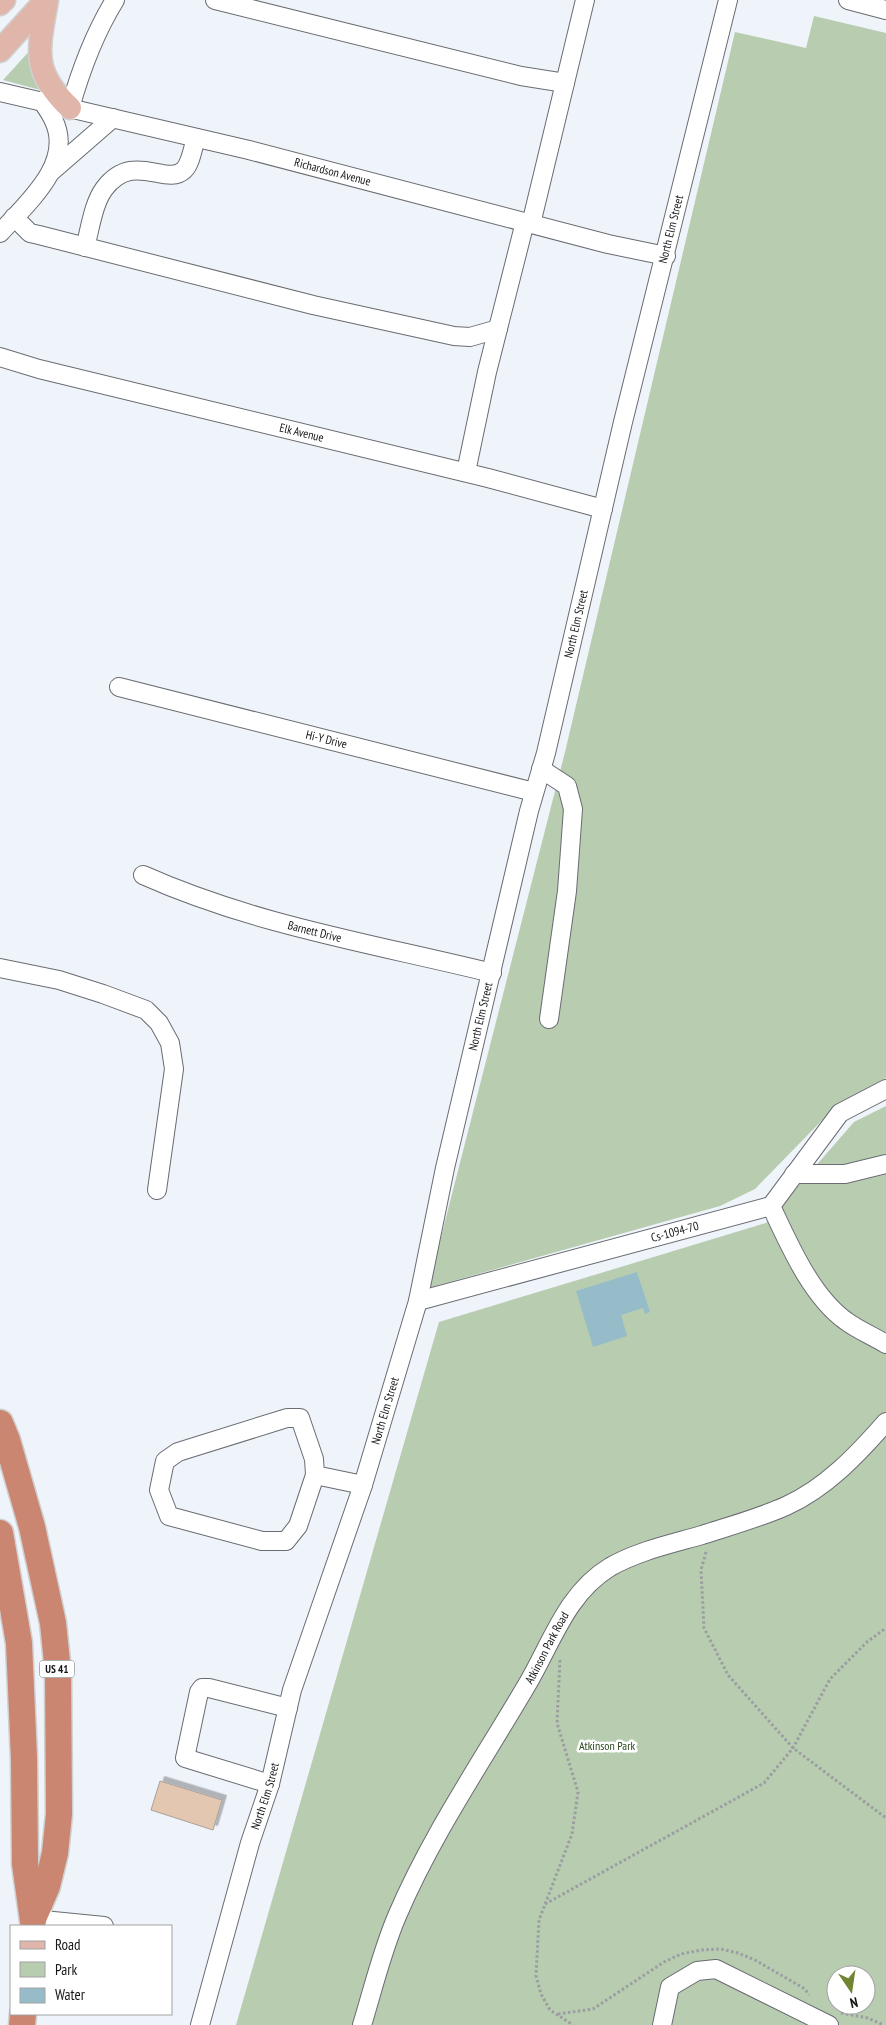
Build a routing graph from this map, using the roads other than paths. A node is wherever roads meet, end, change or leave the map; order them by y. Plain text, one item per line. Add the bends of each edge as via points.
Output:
1 (4, 0) edge
2 (47, 0) edge
3 (115, 0) edge
4 (215, 0) edge
5 (585, 0) edge
6 (728, 0) edge
7 (848, 0) edge
8 (0, 4) edge
9 (886, 10) edge
10 (0, 51) edge
11 (564, 84) junction
12 (0, 92) edge
13 (42, 101) junction
14 (70, 108) junction
15 (113, 118) junction
16 (196, 138) junction
17 (50, 173) junction
18 (14, 217) junction
19 (528, 223) junction
20 (0, 233) edge
21 (85, 247) junction
22 (666, 256) junction
23 (498, 328) junction
24 (0, 357) edge
25 (466, 472) junction
26 (602, 509) junction
27 (119, 687) dead end
28 (541, 769) junction
29 (534, 792) junction
30 (143, 875) dead end
31 (0, 968) edge
32 (492, 973) junction
33 (549, 1019) dead end
34 (886, 1089) edge
35 (886, 1164) edge
36 (794, 1174) junction
37 (158, 1190) dead end
38 (771, 1206) junction
39 (418, 1301) junction
40 (886, 1344) edge
41 (886, 1422) edge
42 (0, 1423) edge
43 (315, 1475) junction
44 (363, 1486) junction
45 (0, 1533) edge
46 (288, 1708) junction
47 (270, 1784) junction
48 (33, 1923) edge
49 (80, 1925) edge
50 (200, 2025) edge
51 (362, 2025) edge
52 (662, 2025) edge
53 (829, 2025) edge

1 - 8 main road
2 - 10 main road
2 - 14 main road via 39,57 49,86
3 - 14 street via 98,28
4 - 11 street
5 - 11 street
6 - 22 street, North Elm Street
7 - 9 street
11 - 19 street
12 - 13 street, Richardson Avenue
13 - 14 street, Richardson Avenue
13 - 17 street via 58,135 55,162
14 - 15 street, Richardson Avenue
15 - 16 street, Richardson Avenue
15 - 17 street
16 - 19 street, Richardson Avenue
16 - 21 street via 188,164 177,174 133,170 113,179 103,190
17 - 18 street
18 - 20 street
18 - 21 street via 30,233
19 - 22 street, Richardson Avenue
19 - 23 street
21 - 23 street via 313,305 454,336 481,336
22 - 26 street, North Elm Street
23 - 25 street
24 - 25 street, Elk Avenue
25 - 26 street, Elk Avenue
26 - 28 street, North Elm Street
27 - 29 street, Hi-Y Drive
28 - 29 street, North Elm Street
28 - 33 street via 566,786 573,809 567,891
29 - 32 street, North Elm Street
30 - 32 street, Barnett Drive via 182,893 316,934
31 - 37 street via 59,980 102,994 146,1010 159,1023 170,1043 174,1069
32 - 39 street, North Elm Street via 445,1168
34 - 36 street via 840,1112
35 - 36 street via 844,1174
36 - 38 street
38 - 39 street, Cs-1094-70
38 - 40 street via 787,1241 823,1300 846,1322
39 - 44 street, North Elm Street
41 - 51 street, Atkinson Park Road via 850,1459 788,1505 751,1520 644,1552 612,1566 586,1585 575,1598 427,1852 397,1916
42 - 48 highway, US 41 via 32,1527 53,1623 58,1672 59,1814 55,1854
43 - 43 street via 314,1459 300,1418 287,1418 178,1452 164,1461 159,1490 169,1516 262,1542 286,1541 298,1526
43 - 44 street
44 - 46 street, North Elm Street
45 - 48 highway, US 41 via 19,1643 25,1864
46 - 47 street, North Elm Street
46 - 47 street via 209,1688 202,1688 199,1692 185,1758
47 - 50 street, North Elm Street via 250,1843
48 - 49 street
52 - 53 street via 670,1987 697,1971 716,1969

